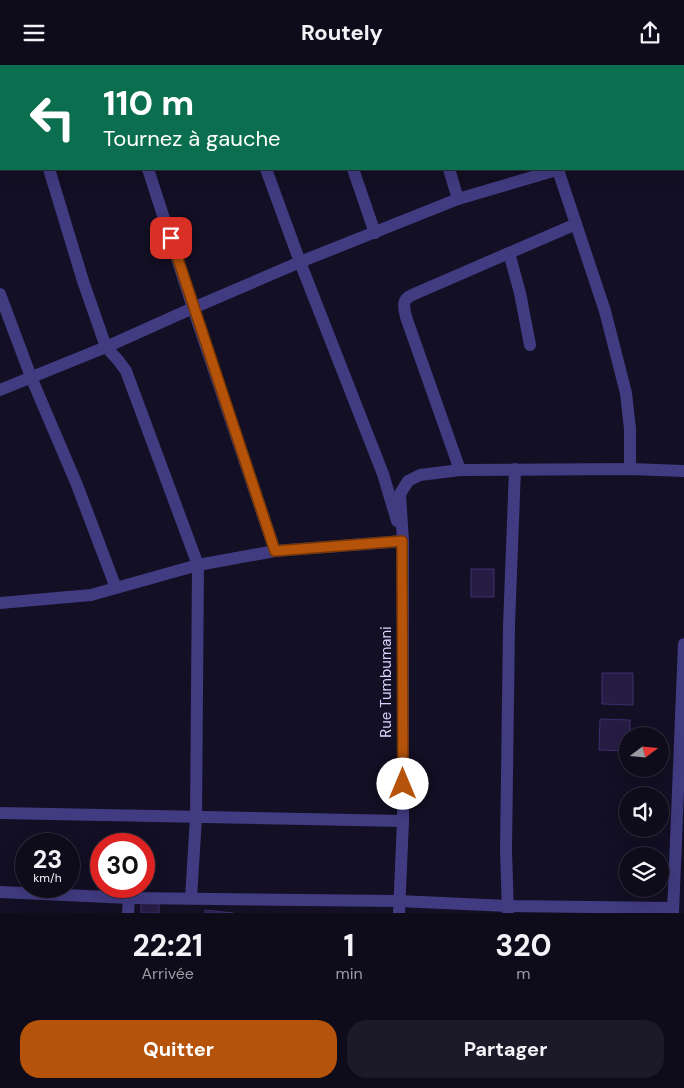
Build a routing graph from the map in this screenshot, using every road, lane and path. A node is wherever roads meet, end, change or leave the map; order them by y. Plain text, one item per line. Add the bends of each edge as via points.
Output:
1 (49, 170) edge
2 (148, 170) edge
3 (266, 170) edge
4 (353, 170) edge
5 (449, 170) edge
6 (552, 170) edge
7 (559, 170) edge
8 (522, 174) edge
9 (458, 199) junction
10 (576, 224) junction
11 (376, 233) junction
12 (509, 253) junction
13 (300, 262) junction
14 (0, 295) edge
15 (193, 308) junction
16 (530, 345) dead end
17 (106, 347) junction
18 (31, 377) junction
19 (0, 391) edge
20 (516, 469) junction
21 (630, 469) junction
22 (460, 470) junction
23 (684, 471) edge
24 (402, 541) junction
25 (275, 551) junction
26 (198, 565) junction
27 (116, 588) junction
28 (0, 603) edge
29 (684, 644) edge
30 (0, 813) edge
31 (196, 818) junction
32 (403, 821) junction
33 (680, 827) edge
34 (0, 892) edge
35 (90, 896) edge
36 (129, 898) edge
37 (155, 898) edge
38 (191, 898) junction
39 (256, 900) junction
40 (399, 907) edge
41 (508, 910) edge
42 (673, 910) edge
43 (128, 913) edge
44 (256, 913) edge

1 - 17 street
2 - 15 street
3 - 13 street
4 - 11 street
5 - 9 street
6 - 8 street
7 - 10 street
8 - 9 street
9 - 11 street
10 - 12 street
10 - 21 street via 626,393
11 - 13 street
12 - 16 street
12 - 22 street via 406,298 404,303 406,317
13 - 15 street
13 - 24 street via 383,474
14 - 18 street
15 - 17 street
15 - 25 street
17 - 18 street
17 - 26 street via 126,371
18 - 19 street
18 - 27 street
20 - 21 street
20 - 22 street
20 - 41 street via 509,627
21 - 23 street
22 - 24 street via 420,475 408,481 400,494
24 - 25 street
24 - 32 street, Rue Tumbumani
25 - 26 street
26 - 27 street
26 - 31 street
27 - 28 street via 90,595
29 - 33 street
30 - 31 street
31 - 32 street
31 - 38 street
32 - 40 street, Rue Tumbumani
33 - 42 street
34 - 35 street
36 - 43 street
37 - 38 street
38 - 39 street
39 - 40 street
39 - 44 street
40 - 41 street
41 - 42 street

